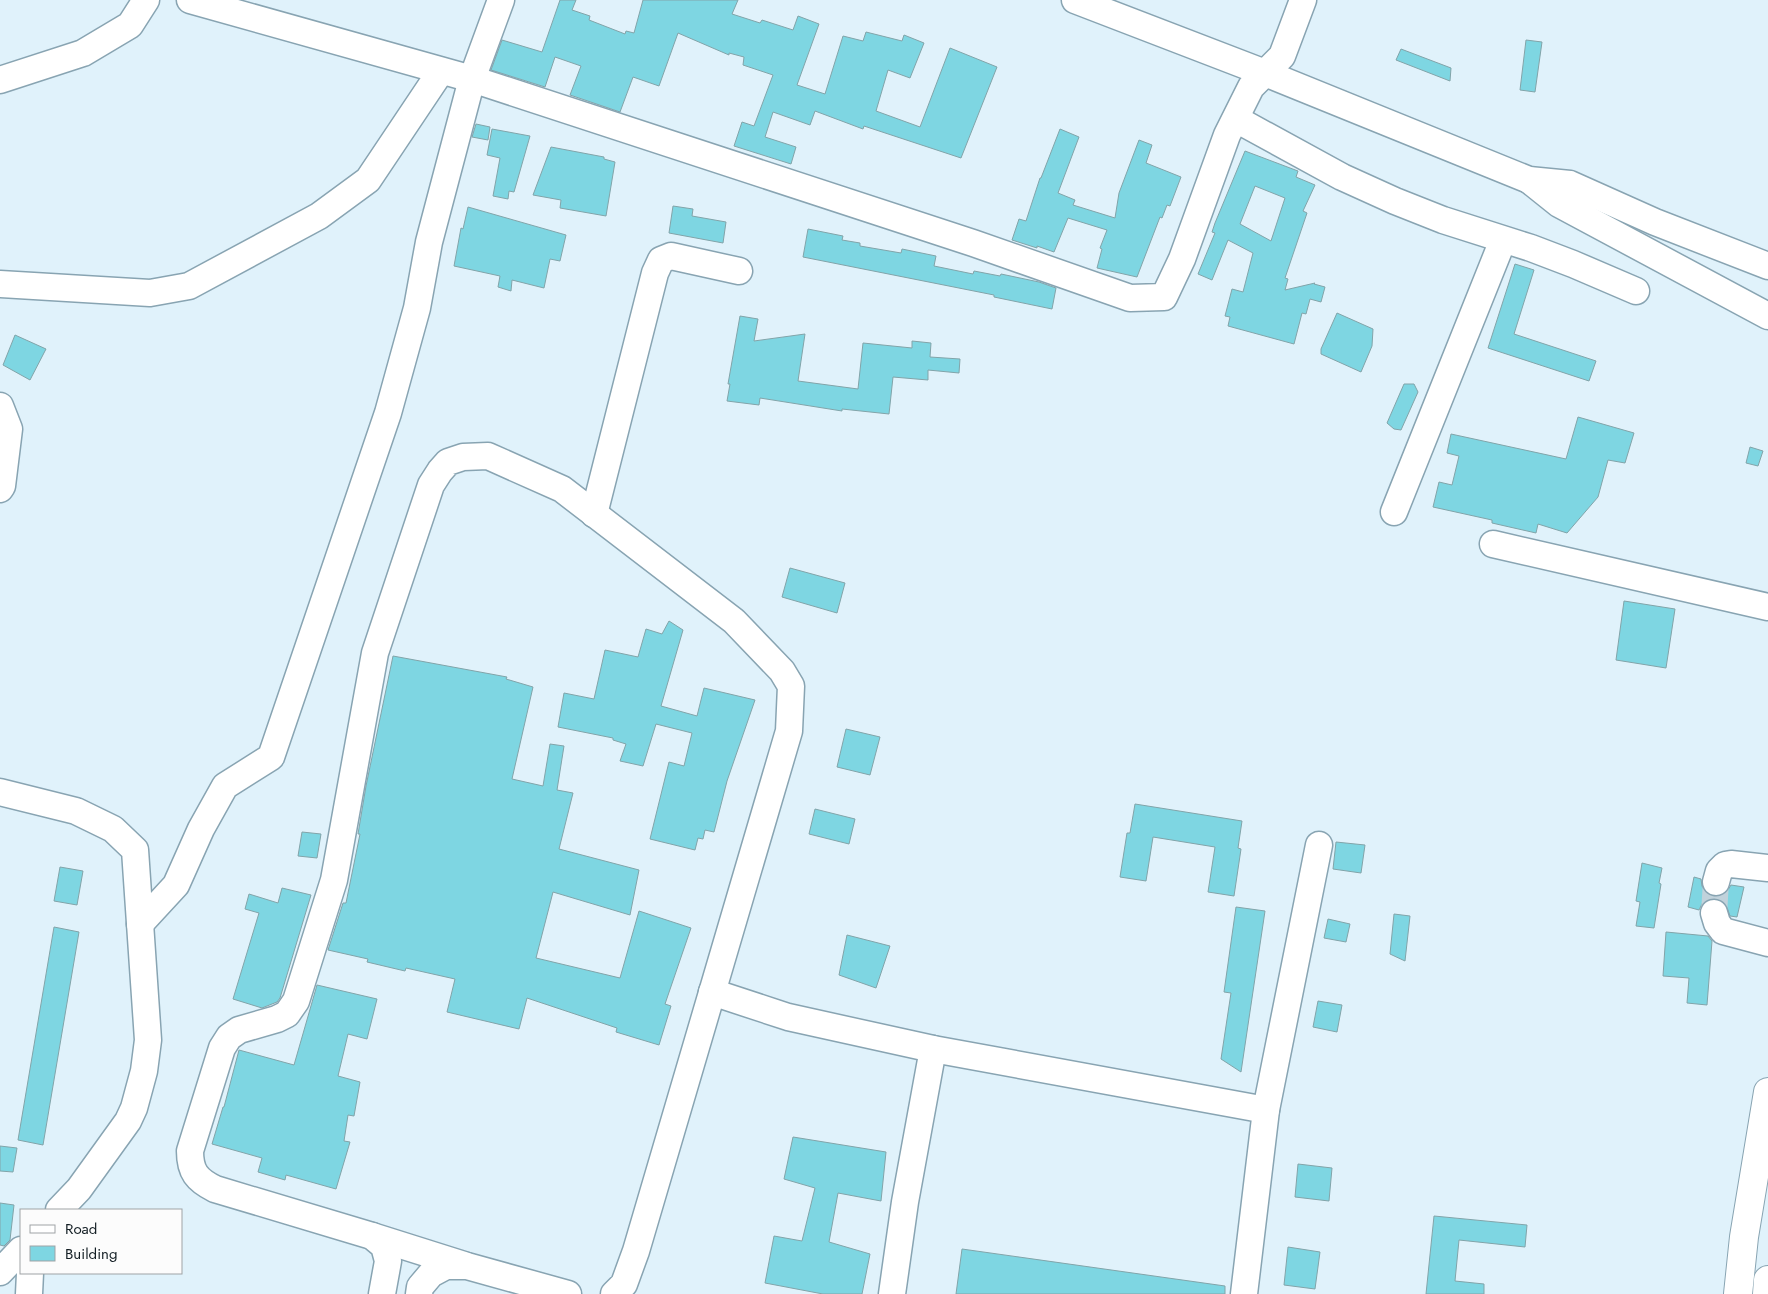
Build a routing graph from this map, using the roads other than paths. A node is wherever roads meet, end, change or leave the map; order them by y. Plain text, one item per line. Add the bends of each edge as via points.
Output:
1 (146, 0) edge
2 (190, 0) edge
3 (501, 0) edge
4 (1076, 0) edge
5 (1303, 0) edge
6 (441, 71) junction
7 (1265, 73) junction
8 (472, 79) junction
9 (0, 80) edge
10 (1236, 119) junction
11 (1530, 180) junction
12 (1504, 240) junction
13 (1768, 266) edge
14 (739, 271) dead end
15 (0, 284) edge
16 (1636, 291) dead end
17 (1768, 316) edge
18 (0, 406) edge
19 (0, 490) edge
20 (1394, 512) dead end
21 (594, 514) junction
22 (1493, 544) dead end
23 (1768, 607) edge
24 (0, 792) edge
25 (1319, 845) dead end
26 (1768, 868) edge
27 (1716, 882) tunnel mouth
28 (1714, 912) tunnel mouth
29 (140, 924) junction
30 (1768, 943) edge
31 (712, 992) junction
32 (933, 1049) junction
33 (1768, 1092) edge
34 (1266, 1110) junction
35 (60, 1209) edge
36 (372, 1236) junction
37 (20, 1251) edge
38 (467, 1266) junction
39 (0, 1272) edge
40 (30, 1274) edge
41 (1768, 1280) edge
42 (28, 1294) edge
43 (382, 1294) edge
44 (419, 1294) edge
45 (568, 1294) edge
46 (614, 1294) edge
47 (892, 1294) edge
48 (1244, 1294) edge
49 (1738, 1294) edge
50 (1767, 1294) edge

1 - 9 street via 130,24 83,53
2 - 6 street
3 - 8 street
4 - 7 street
5 - 7 street via 1282,56
6 - 8 street
6 - 15 street via 368,180 319,216 189,286 150,293
7 - 10 street via 1251,87
7 - 11 street
8 - 10 street via 973,243 1130,298 1164,297
8 - 29 street via 429,242 417,308 388,413 271,757 225,786 176,884
10 - 12 street via 1342,177 1442,220
11 - 13 street via 1570,184 1655,222
11 - 17 street via 1559,204
12 - 16 street
12 - 20 street
14 - 21 street via 671,256 661,260
18 - 19 street via 9,429
21 - 31 street via 734,622 782,671 791,686 789,731
21 - 36 street via 562,489 488,456 463,457 448,462 431,485 375,653 334,880 296,1001 287,1014 277,1020 239,1030 229,1037 222,1048 190,1151 190,1164 195,1174 215,1189
22 - 23 street
24 - 29 street via 76,810 113,829 135,850
25 - 34 street
26 - 27 street via 1724,865
28 - 30 street via 1723,931
29 - 35 street via 148,1040 134,1108 79,1189
31 - 32 street via 788,1017
31 - 46 street via 636,1251 624,1284
32 - 34 street
32 - 47 street
33 - 49 main road
34 - 48 street
36 - 38 street
36 - 43 street via 384,1246 388,1262
37 - 39 street
38 - 44 street via 446,1266 431,1274 420,1287
38 - 45 street
40 - 42 street
41 - 50 main road

